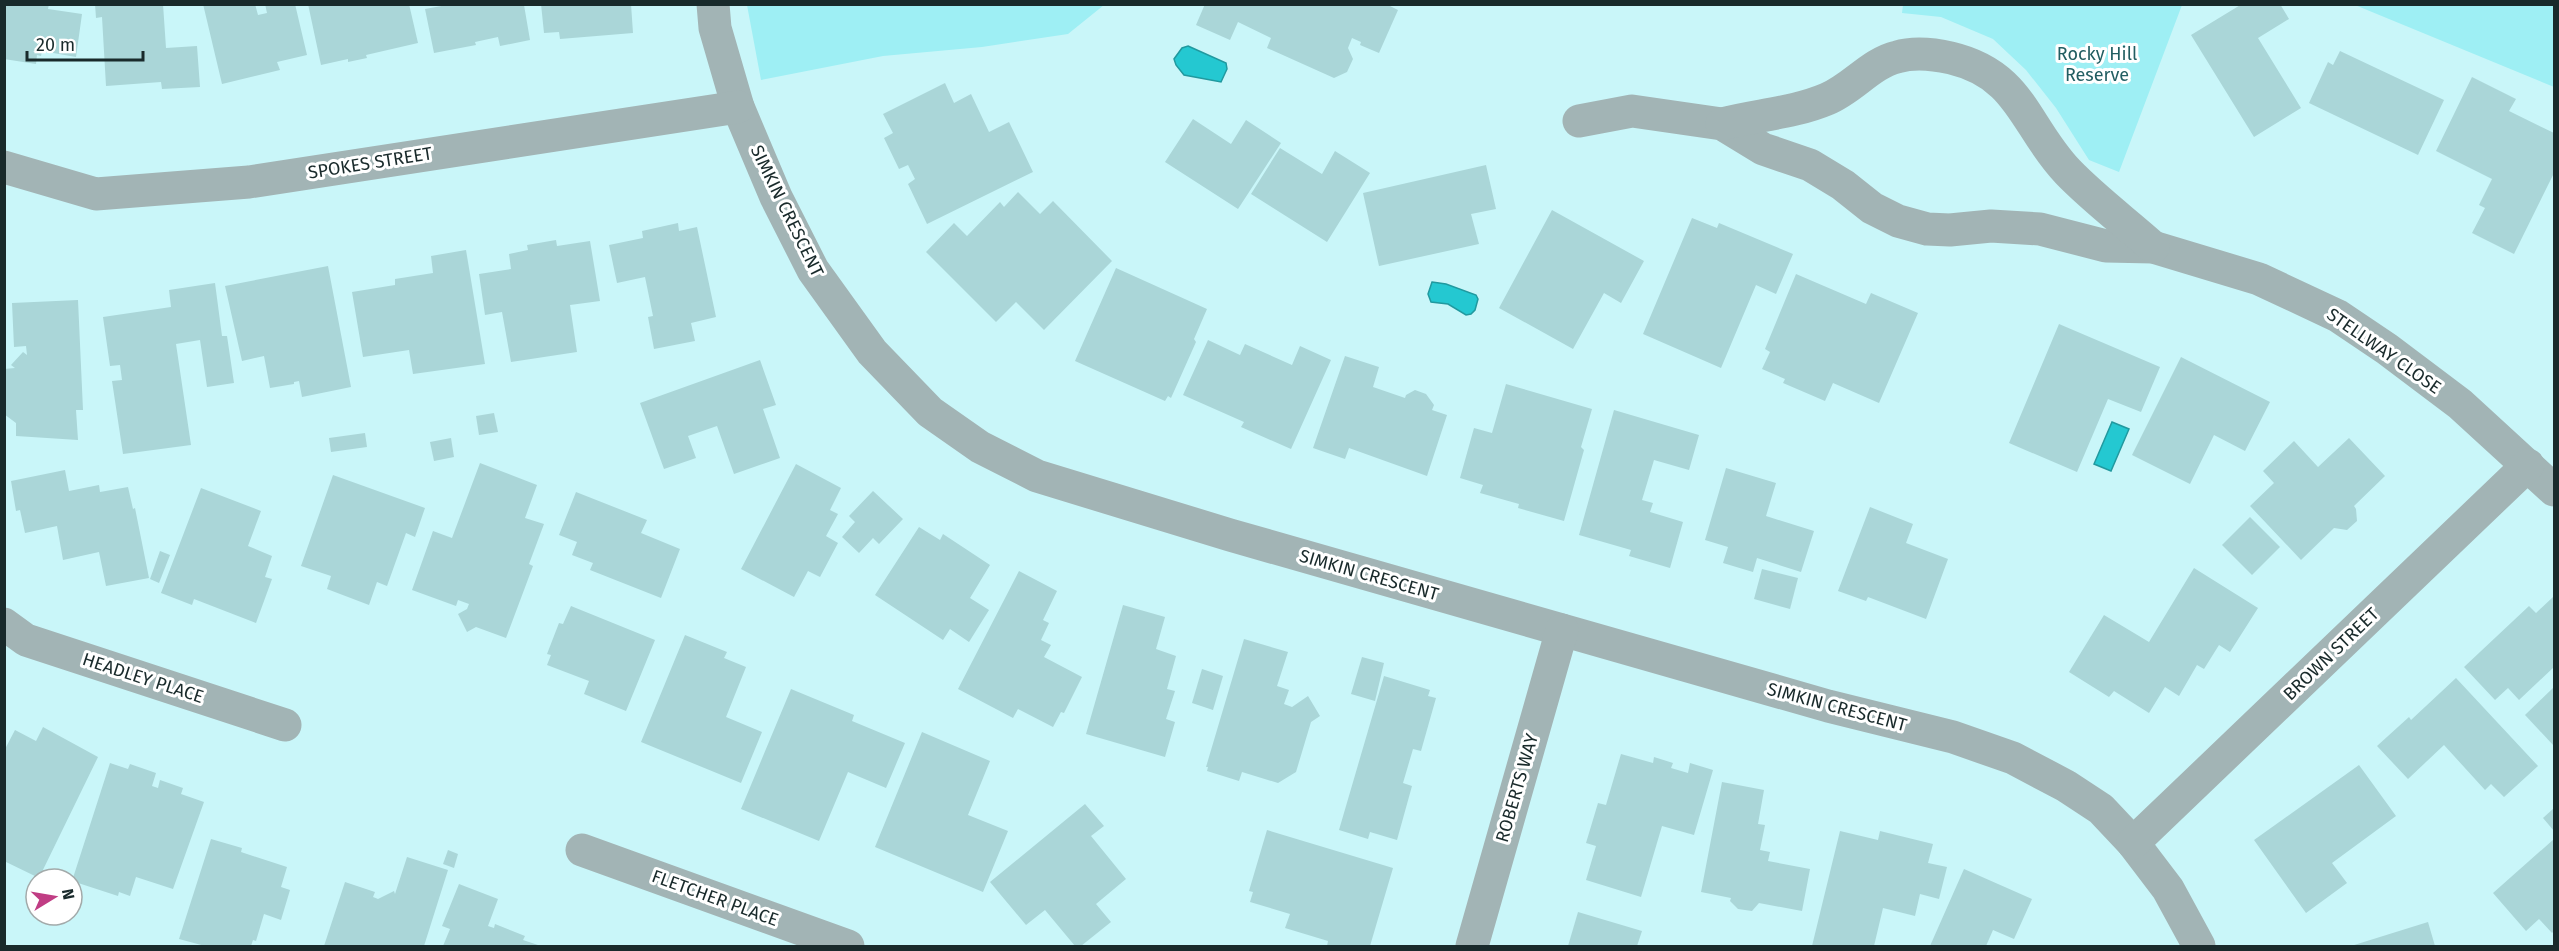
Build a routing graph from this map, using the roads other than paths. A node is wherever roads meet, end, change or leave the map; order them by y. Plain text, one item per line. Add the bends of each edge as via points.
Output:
1 (712, 4) edge
2 (738, 107) junction
3 (1579, 121) dead end
4 (1722, 124) junction
5 (4, 166) edge
6 (2153, 247) junction
7 (2528, 465) junction
8 (2554, 490) edge
9 (4, 624) edge
10 (1562, 630) junction
11 (285, 725) dead end
12 (2133, 843) junction
13 (582, 850) dead end
14 (848, 946) edge
15 (1472, 946) edge
16 (2199, 946) edge

1 - 2 street, SIMKIN CRESCENT
2 - 5 street, SPOKES STREET via 249,182 178,188 96,194
2 - 10 street, SIMKIN CRESCENT via 776,197 813,270 872,352 930,412 980,447 1037,476
3 - 4 street, STELLWAY CLOSE via 1632,111
4 - 6 street, STELLWAY CLOSE via 1763,149 1810,165 1843,184 1872,208 1927,229 2021,227 2106,246
4 - 6 street, STELLWAY CLOSE via 1803,108 1828,99 1895,57 1939,55 1964,61 2007,87 2066,170
6 - 7 street, STELLWAY CLOSE via 2259,279 2338,316 2460,404
7 - 8 street, STELLWAY CLOSE
7 - 12 street, BROWN STREET
9 - 11 street, HEADLEY PLACE via 26,640
10 - 12 street, SIMKIN CRESCENT via 1828,706 1953,737 2013,758 2101,809
10 - 15 street, ROBERTS WAY
12 - 16 street, SIMKIN CRESCENT via 2168,889
13 - 14 street, FLETCHER PLACE

